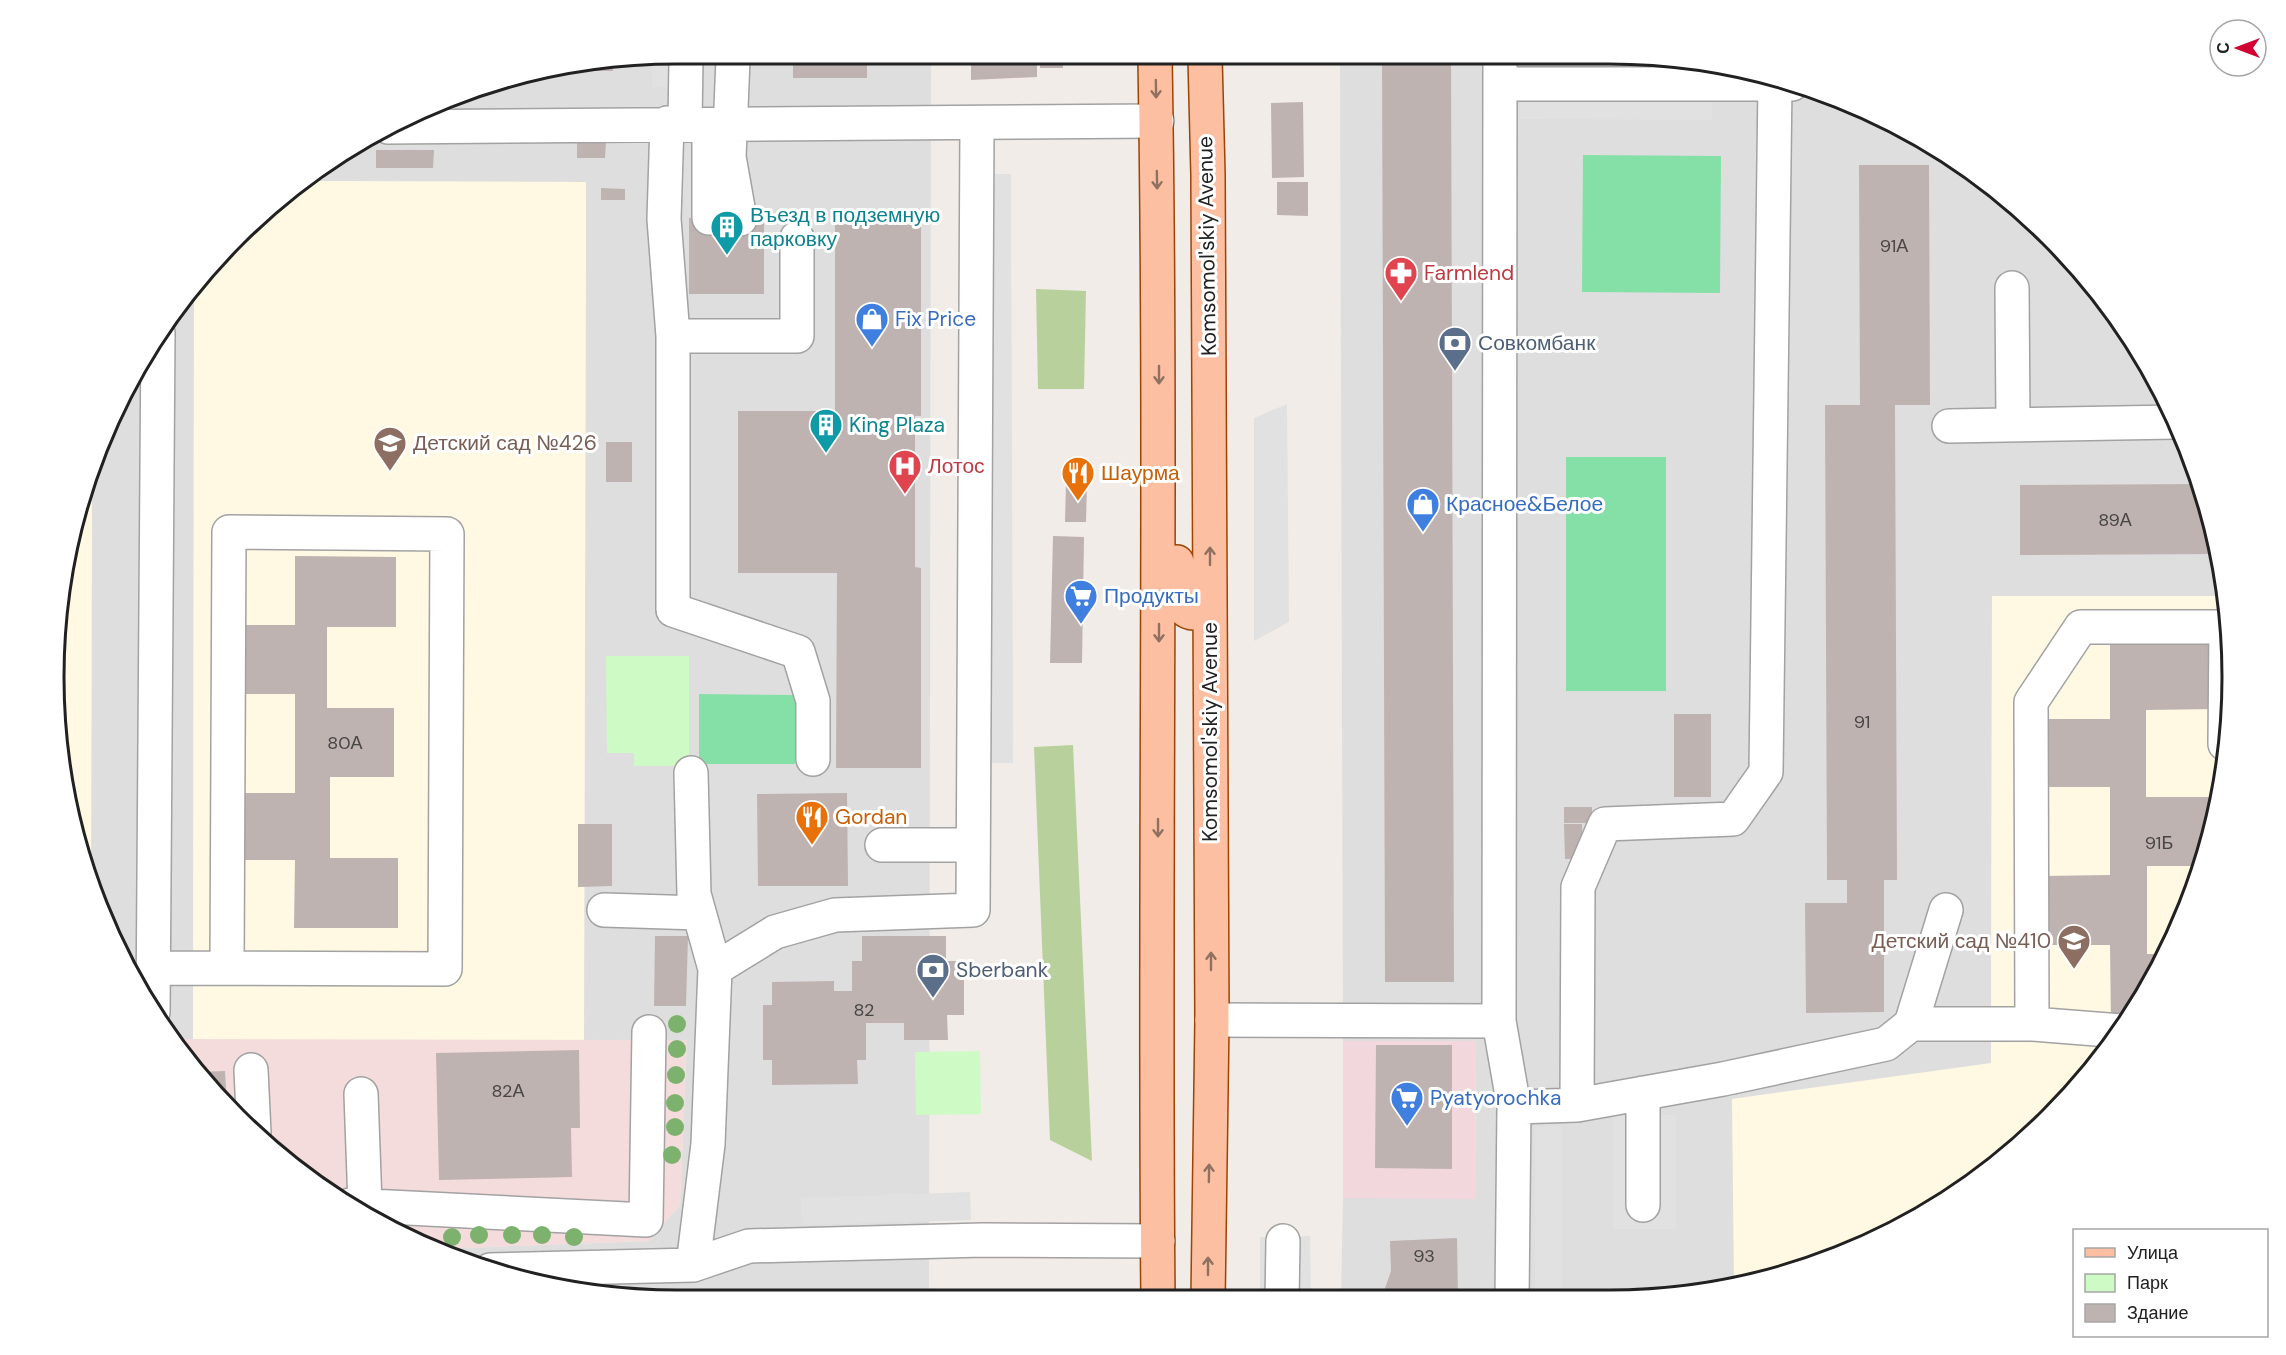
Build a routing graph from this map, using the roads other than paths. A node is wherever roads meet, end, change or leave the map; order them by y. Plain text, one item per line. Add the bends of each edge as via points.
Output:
1 (687, 64) edge
2 (729, 64) edge
3 (1155, 64) edge
4 (1205, 64) edge
5 (1500, 70) edge
6 (1757, 83) edge
7 (1783, 90) edge
8 (1156, 121) junction
9 (1206, 121) junction
10 (698, 123) junction
11 (977, 124) junction
12 (409, 127) edge
13 (724, 218) dead end
14 (797, 238) dead end
15 (2012, 288) dead end
16 (673, 336) junction
17 (158, 353) edge
18 (1159, 407) junction
19 (2165, 422) edge
20 (2013, 425) junction
21 (1949, 426) dead end
22 (1210, 589) junction
23 (2219, 627) edge
24 (813, 759) dead end
25 (691, 773) dead end
26 (882, 844) dead end
27 (973, 844) junction
28 (604, 910) dead end
29 (1946, 910) dead end
30 (699, 913) junction
31 (153, 968) junction
32 (227, 968) junction
33 (715, 969) junction
34 (152, 993) edge
35 (1212, 1020) junction
36 (1499, 1021) junction
37 (1911, 1024) junction
38 (2032, 1024) junction
39 (2110, 1030) edge
40 (649, 1032) dead end
41 (251, 1070) dead end
42 (1643, 1093) junction
43 (361, 1094) dead end
44 (1577, 1105) junction
45 (1514, 1107) junction
46 (253, 1120) edge
47 (357, 1199) edge
48 (1643, 1205) dead end
49 (367, 1206) edge
50 (1158, 1241) junction
51 (1283, 1241) dead end
52 (693, 1265) junction
53 (535, 1274) edge
54 (574, 1277) edge
55 (1158, 1290) edge
56 (1208, 1290) edge
57 (1282, 1290) edge
58 (1512, 1290) edge

1 - 10 lane
2 - 10 lane
3 -> 8 main road
4 - 9 main road, Komsomol'skiy Avenue
5 - 6 lane
5 - 36 lane
7 - 44 lane via 1766,772 1733,819 1605,824 1578,887
8 - 9 main road
8 - 11 lane
8 -> 18 main road
22 -> 9 main road, Komsomol'skiy Avenue
10 - 11 lane
10 - 12 lane
10 - 13 lane via 729,157
10 - 16 lane via 664,219
11 - 27 lane
14 - 16 lane via 797,336
15 - 20 lane
16 - 24 lane via 673,610 798,652 813,701
17 - 31 lane
18 - 22 main road via 1176,459 1178,592 1184,610 1197,613 1203,609
18 -> 50 main road
19 - 20 lane
20 - 21 lane
35 -> 22 main road, Komsomol'skiy Avenue
23 - 38 lane via 2081,627 2031,702
25 - 30 lane via 694,894
26 - 27 lane
27 - 33 lane via 973,910 835,915 775,932
28 - 30 lane
29 - 37 lane
30 - 33 lane
31 - 32 lane
31 - 34 lane
32 - 32 lane via 229,532 447,534 446,969
33 - 52 lane via 708,1144
35 - 36 lane
56 -> 35 main road, Komsomol'skiy Avenue
36 - 45 lane
37 - 38 lane
37 - 42 lane via 1886,1044
38 - 39 lane
40 - 49 lane via 646,1220
41 - 46 lane
42 - 44 lane
42 - 48 lane
43 - 47 lane
44 - 45 lane
45 - 58 lane
50 - 52 lane via 983,1240 749,1246
50 - 55 main road
51 - 57 lane
52 - 54 lane
53 - 54 lane

